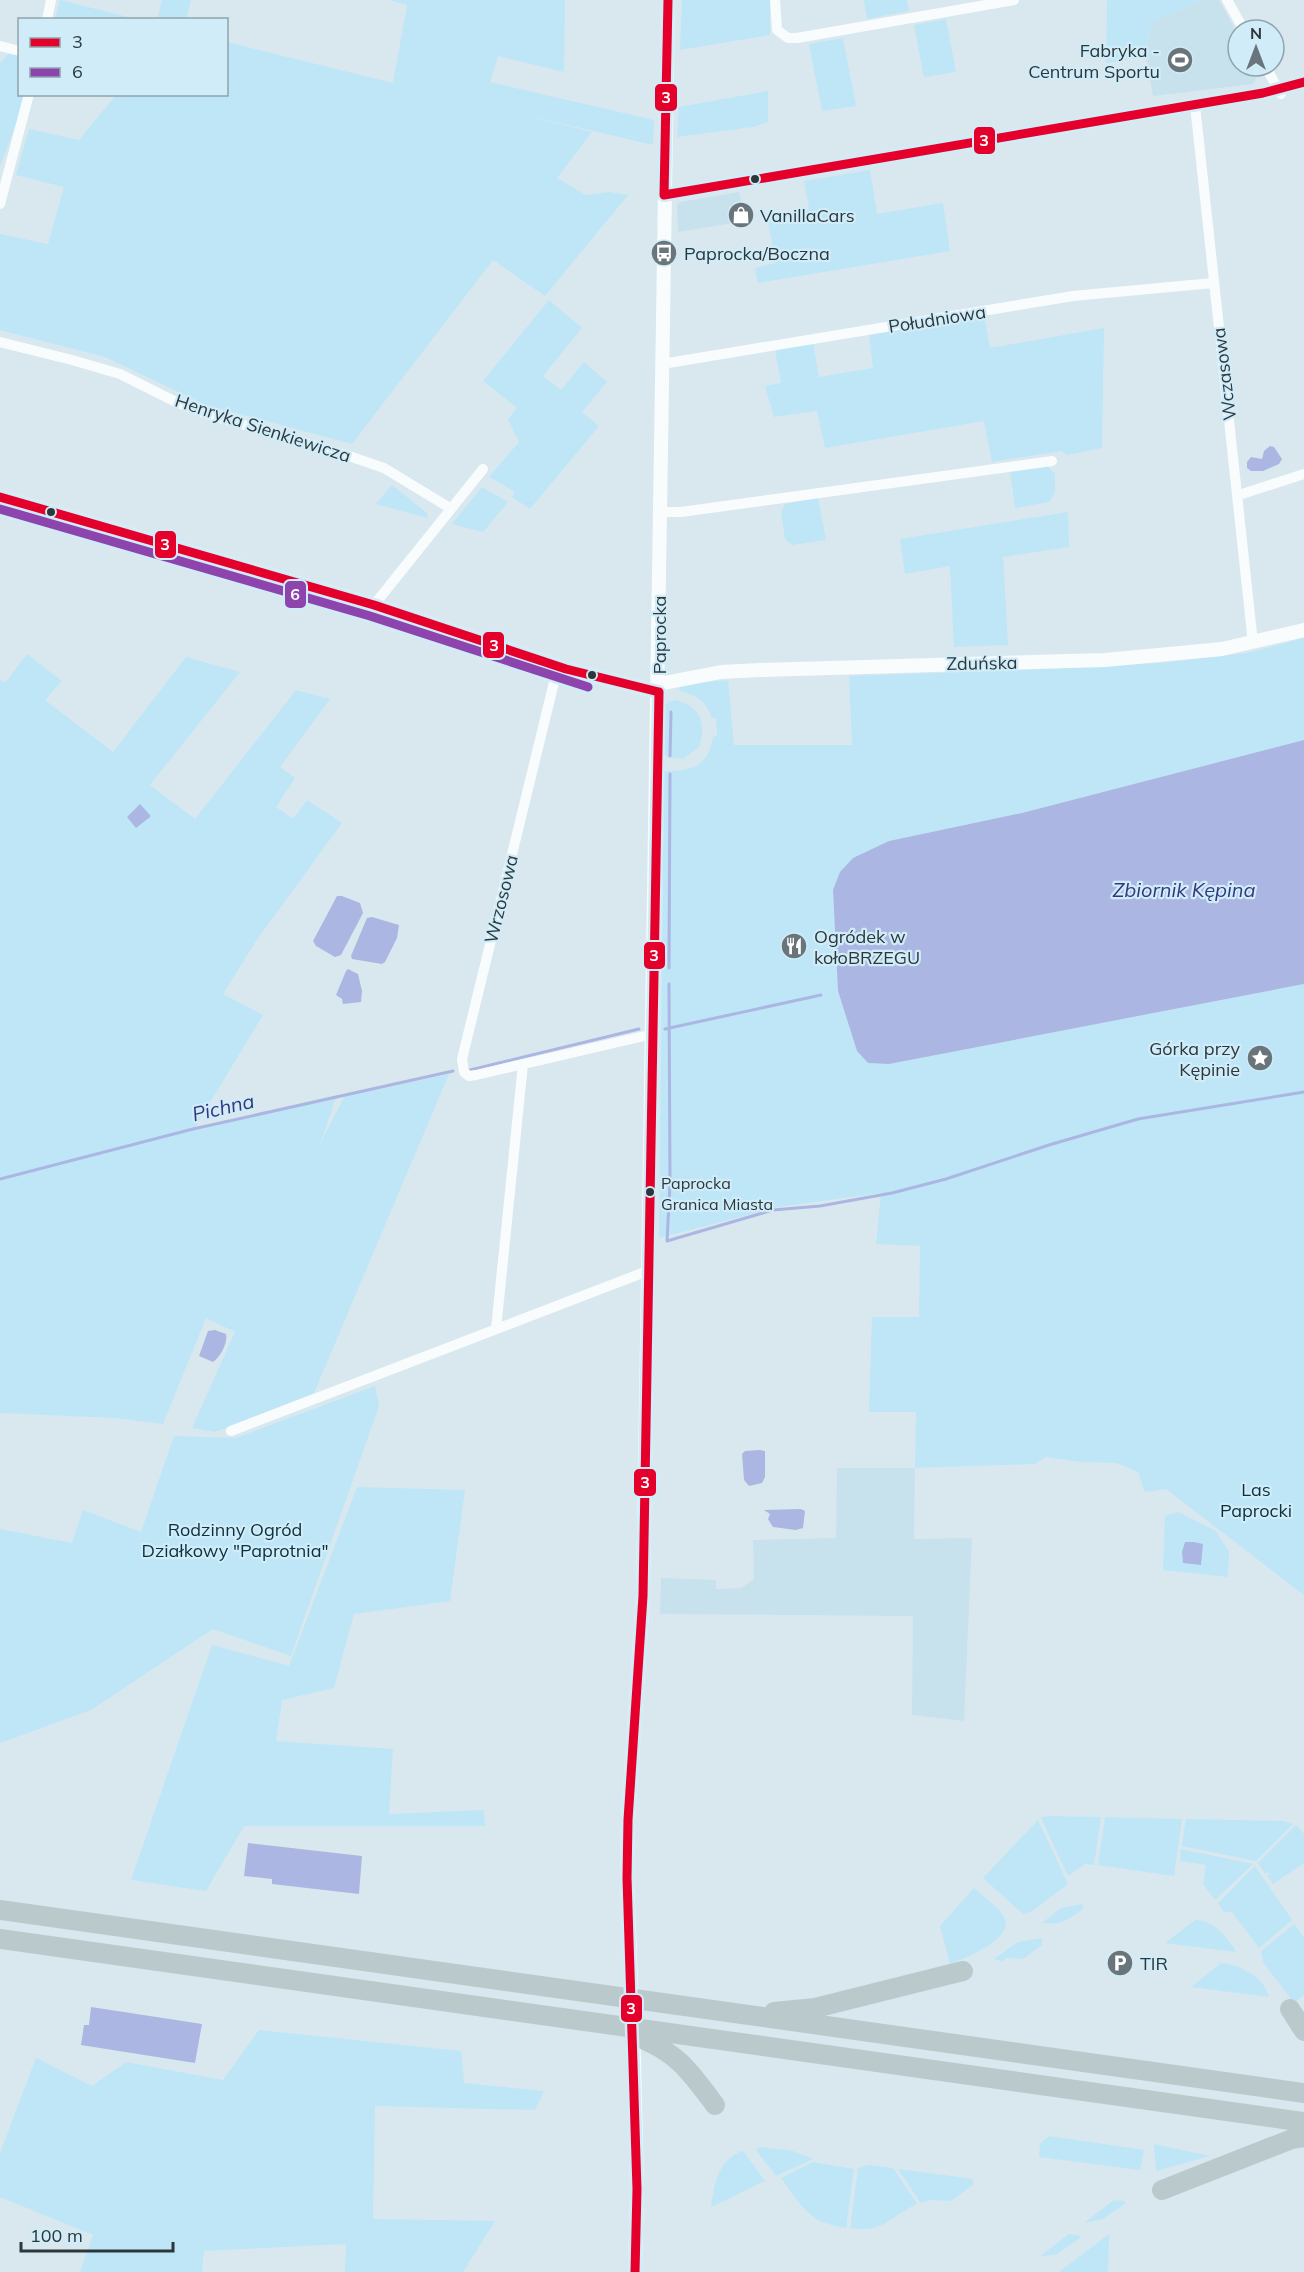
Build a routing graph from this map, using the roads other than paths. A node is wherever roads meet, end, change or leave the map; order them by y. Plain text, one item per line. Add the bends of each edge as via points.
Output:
1 (51, 0) edge
2 (668, 0) edge
3 (775, 0) edge
4 (1014, 0) edge
5 (1227, 0) edge
6 (46, 18) edge
7 (1237, 18) edge
8 (0, 46) edge
9 (18, 50) edge
10 (1272, 78) edge
11 (1304, 82) edge
12 (1280, 93) junction
13 (28, 96) edge
14 (1195, 105) junction
15 (664, 195) junction
16 (0, 204) edge
17 (1213, 283) junction
18 (0, 342) edge
19 (662, 364) junction
20 (1052, 461) dead end
21 (483, 469) dead end
22 (1304, 474) edge
23 (1239, 495) junction
24 (0, 497) edge
25 (450, 508) junction
26 (660, 512) junction
27 (374, 604) junction
28 (1304, 630) edge
29 (1253, 643) junction
30 (558, 666) junction
31 (658, 688) junction
32 (653, 1034) junction
33 (523, 1064) junction
34 (650, 1270) junction
35 (496, 1329) junction
36 (231, 1431) dead end
37 (0, 1910) edge
38 (0, 1939) edge
39 (963, 1971) dead end
40 (1290, 2009) dead end
41 (738, 2015) junction
42 (604, 2024) junction
43 (1304, 2031) edge
44 (1304, 2093) edge
45 (715, 2105) dead end
46 (1304, 2122) edge
47 (1304, 2137) edge
48 (1162, 2190) dead end
49 (635, 2272) edge

1 - 6 street
2 - 15 street, Paprocka
3 - 4 street via 777,30 788,38
5 - 7 street
8 - 9 street
10 - 12 street
11 - 12 street
12 - 14 street
13 - 16 street
14 - 15 street
14 - 17 street, Wczasowa
15 - 19 street, Paprocka
17 - 19 street, Południowa via 1073,296
17 - 23 street, Wczasowa
18 - 25 street, Henryka Sienkiewicza via 120,374 197,411 384,468
19 - 26 street, Paprocka
20 - 26 street via 816,495
21 - 25 street
22 - 23 street
23 - 29 street, Wczasowa
24 - 27 street, Zduńska
25 - 27 street
26 - 31 street, Paprocka
27 - 30 street, Zduńska
28 - 29 street, Zduńska
29 - 31 street, Zduńska via 1105,660 721,672
30 - 31 street, Zduńska via 614,682
30 - 33 street, Wrzosowa via 462,1059 464,1072 469,1076
31 - 32 street, Paprocka
32 - 33 street, Wrzosowa
32 - 34 street, Paprocka
33 - 35 street
34 - 35 street
34 - 49 street, Paprocka via 643,1596 627,1866 637,2189
35 - 36 street
37 - 41 highway
38 - 42 highway
39 - 41 highway via 815,2008
40 - 43 highway
41 - 44 highway
42 - 45 highway via 658,2045 672,2055
42 - 46 highway
47 - 48 highway

